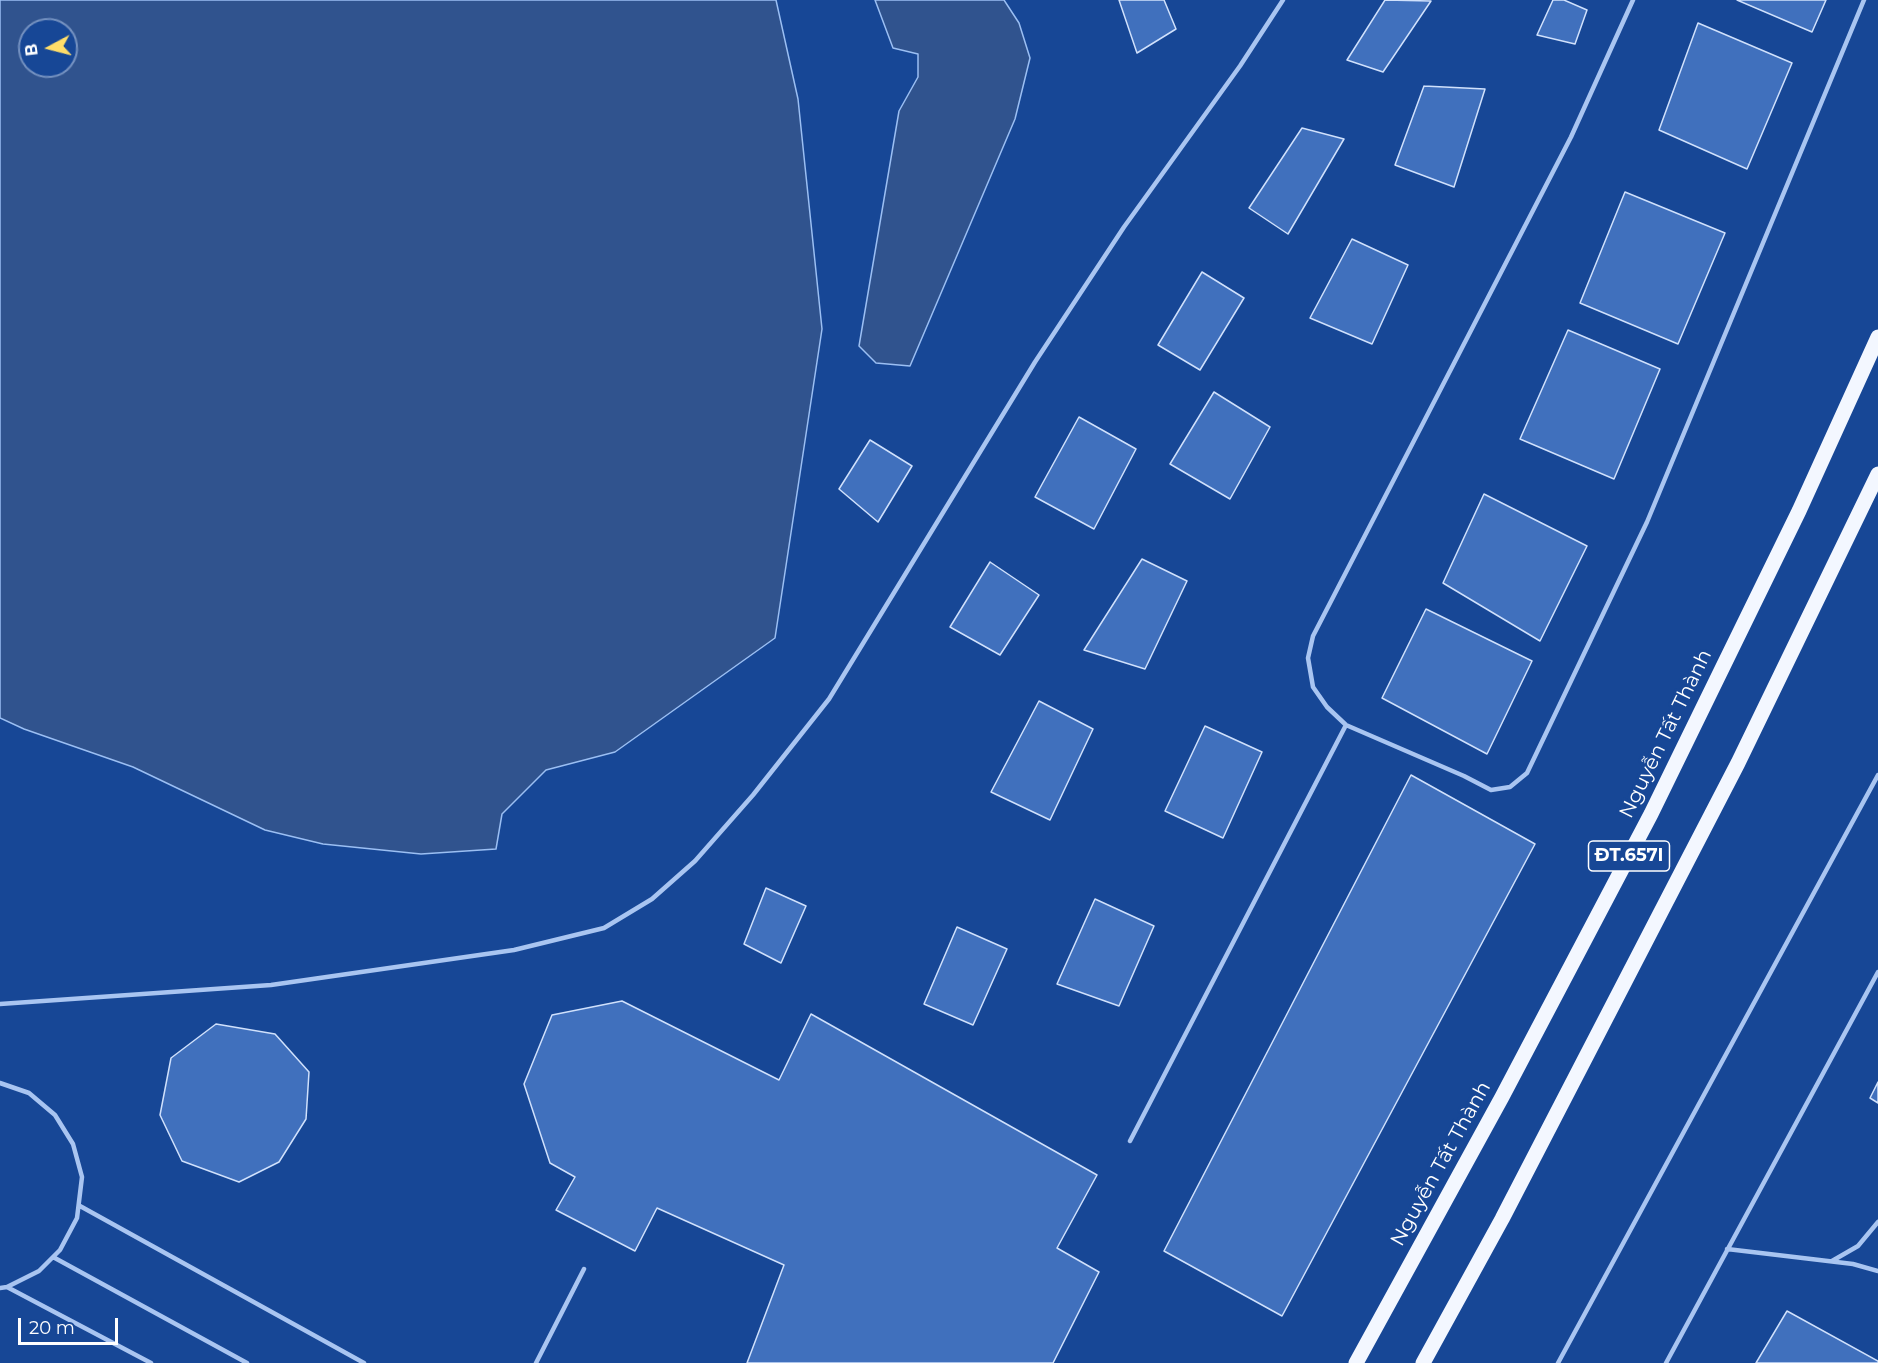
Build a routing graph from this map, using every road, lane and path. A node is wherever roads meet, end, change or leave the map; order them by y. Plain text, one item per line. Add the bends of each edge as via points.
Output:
1 (1283, 0) edge
2 (1633, 0) edge
3 (1864, 0) edge
4 (1878, 337) edge
5 (1878, 474) edge
6 (1346, 725) junction
7 (1878, 775) edge
8 (1878, 972) edge
9 (0, 1004) edge
10 (0, 1083) edge
11 (1130, 1141) dead end
12 (80, 1206) junction
13 (1878, 1222) edge
14 (1727, 1249) junction
15 (53, 1257) junction
16 (1832, 1261) junction
17 (584, 1269) dead end
18 (1878, 1271) edge
19 (7, 1287) junction
20 (0, 1288) edge
21 (151, 1363) edge
22 (246, 1363) edge
23 (364, 1363) edge
24 (536, 1363) edge
25 (1356, 1363) edge
26 (1424, 1363) edge
27 (1558, 1363) edge
28 (1666, 1363) edge

1 - 9 lane via 1035,362 829,699 695,861 652,899 604,928 514,950 271,985
2 - 6 lane via 1571,137 1313,636 1308,658 1313,687
3 - 6 lane via 1647,522 1527,773 1510,787 1491,790
4 - 25 main road, Nguyễn Tất Thành / ĐT.657I via 1799,511 1651,814
5 - 26 main road, ĐT.657I via 1732,774
6 - 11 lane
7 - 27 lane
8 - 14 lane
10 - 12 lane via 28,1093 55,1115 73,1143 82,1177
12 - 15 lane
12 - 23 lane
13 - 16 lane via 1858,1246
14 - 16 lane
14 - 28 lane
15 - 19 lane via 39,1271
15 - 22 lane
16 - 18 lane
17 - 24 lane
19 - 20 lane
19 - 21 lane

